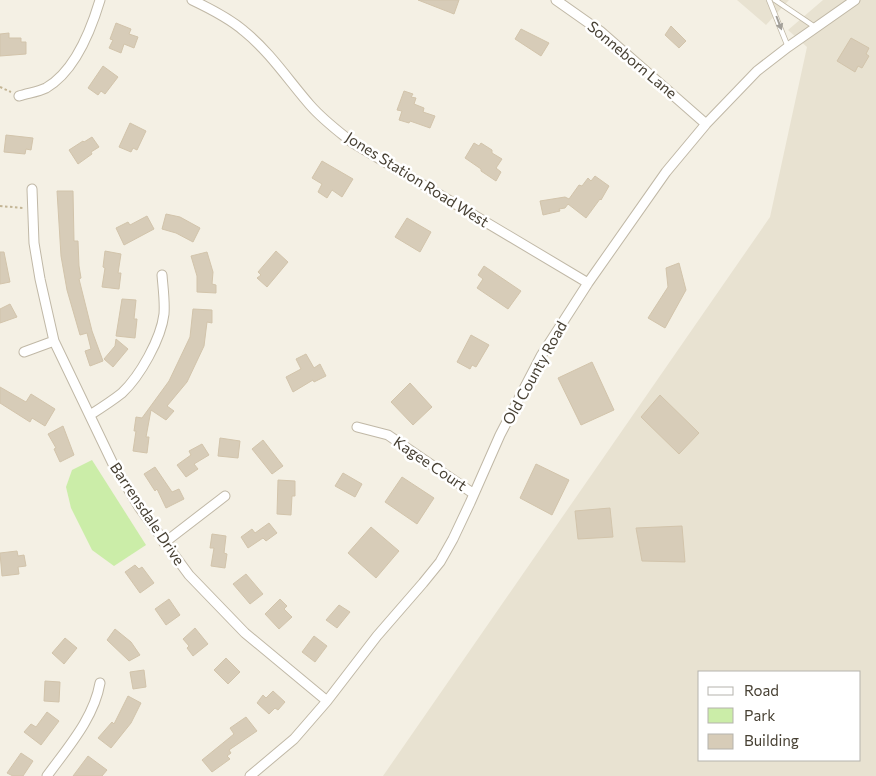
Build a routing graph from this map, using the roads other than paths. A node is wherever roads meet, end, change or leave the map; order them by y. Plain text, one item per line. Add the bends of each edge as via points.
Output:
1 (100, 0) edge
2 (192, 0) edge
3 (556, 0) edge
4 (769, 0) edge
5 (775, 0) edge
6 (855, 0) edge
7 (816, 28) junction
8 (788, 47) junction
9 (19, 96) dead end
10 (706, 124) junction
11 (32, 189) dead end
12 (162, 275) dead end
13 (588, 283) junction
14 (54, 341) junction
15 (24, 352) dead end
16 (90, 415) junction
17 (357, 427) dead end
18 (474, 494) junction
19 (225, 496) dead end
20 (164, 543) junction
21 (100, 683) dead end
22 (327, 701) junction
23 (48, 776) edge
24 (250, 776) edge

1 - 9 street via 82,48 66,69 44,89
2 - 13 street, Jones Station Road West via 245,32 326,122 353,143
3 - 10 street, Sonneborn Lane via 600,31
4 -> 8 lane
5 - 7 lane
6 - 7 street, Old County Road
7 - 8 street, Old County Road
8 - 10 street, Old County Road via 757,72
10 - 13 street, Old County Road via 666,172
11 - 14 street, Barrensdale Drive via 34,243
12 - 16 street via 164,314 154,348 123,392
13 - 18 street, Old County Road via 541,356
14 - 15 street
14 - 16 street, Barrensdale Drive
16 - 20 street, Barrensdale Drive via 113,464
17 - 18 street, Kagee Court via 388,435
18 - 22 street, Old County Road via 440,562
19 - 20 street
20 - 22 street, Barrensdale Drive via 189,575 245,633
21 - 23 street via 92,712
22 - 24 street, Old County Road via 294,739

